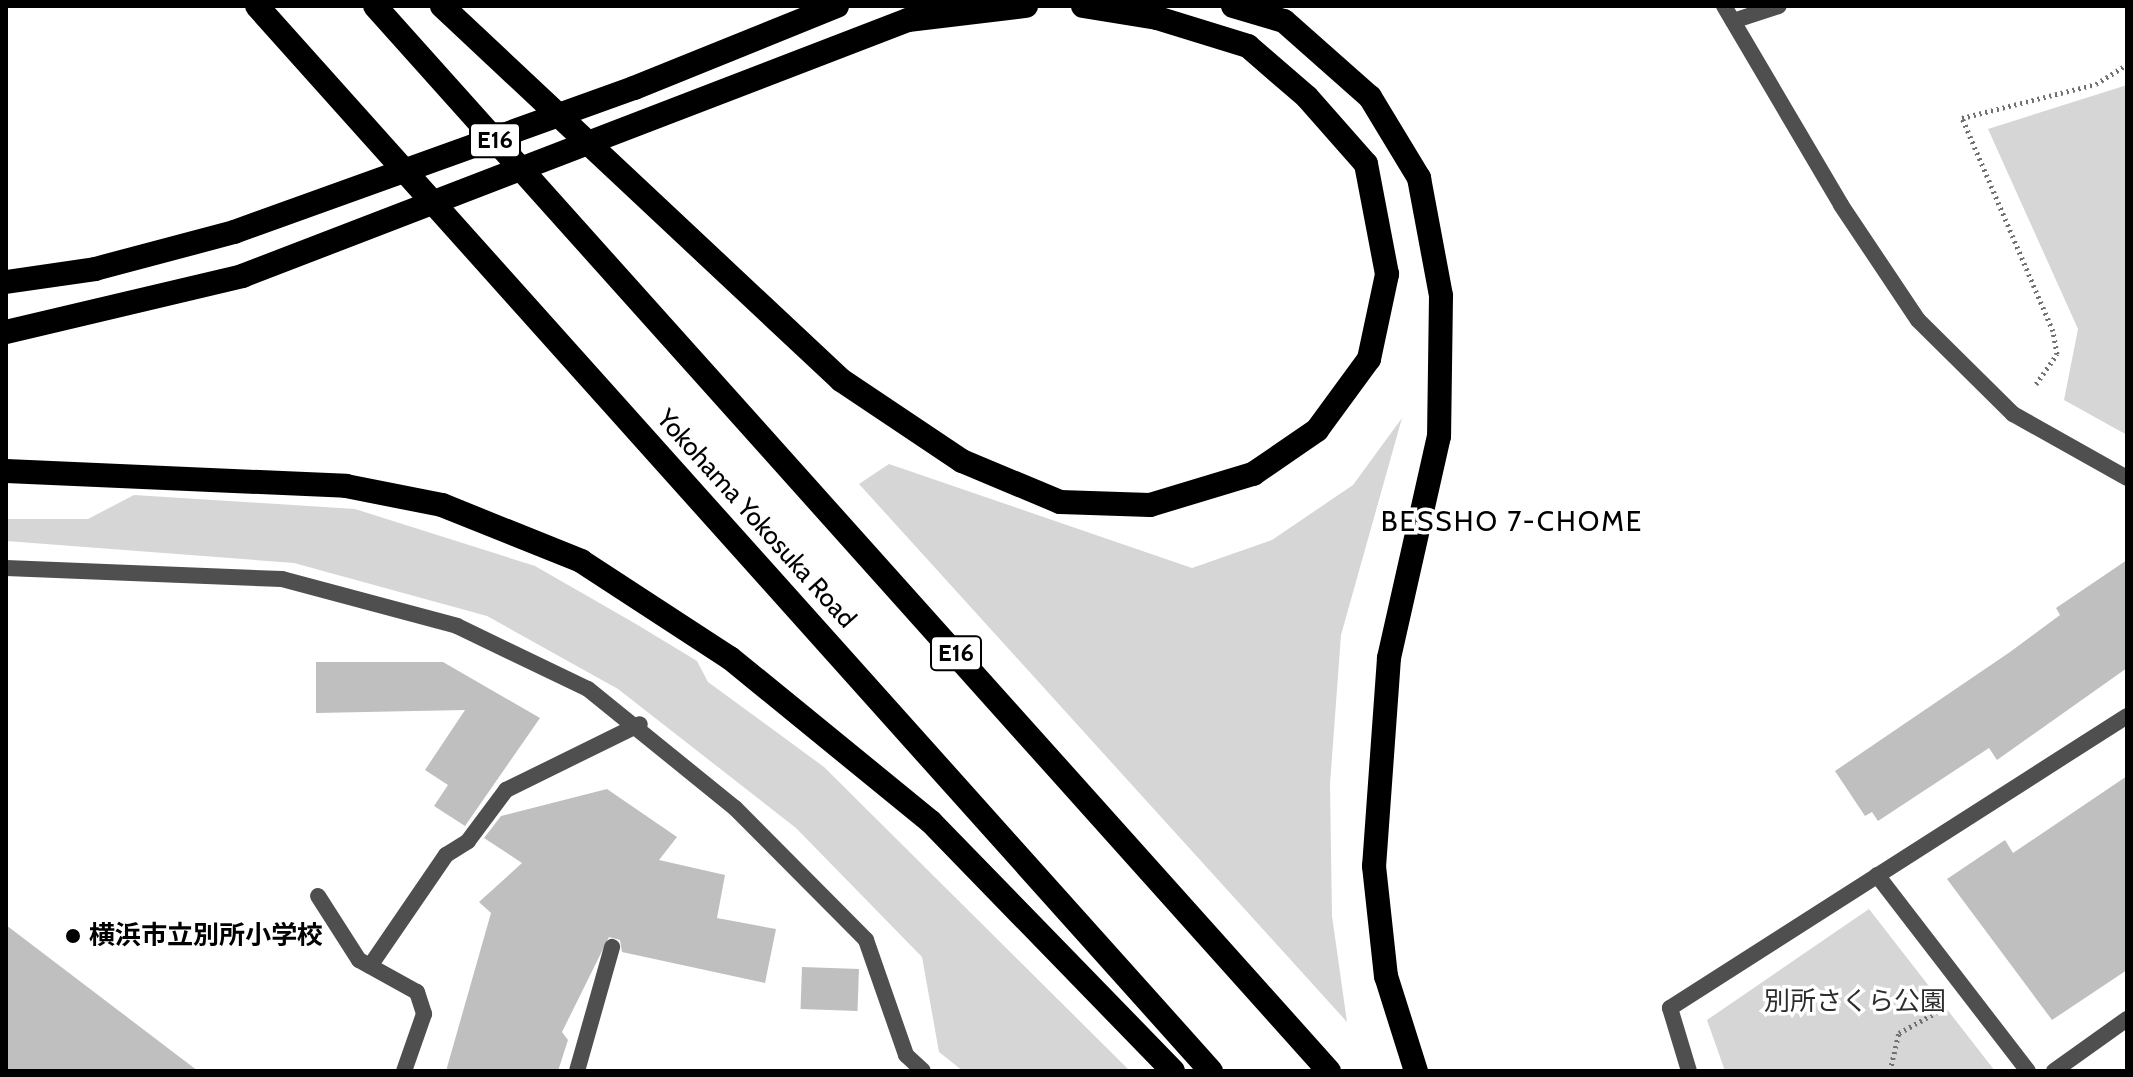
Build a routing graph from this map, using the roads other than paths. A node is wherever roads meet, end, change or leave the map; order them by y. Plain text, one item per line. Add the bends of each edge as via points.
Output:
1 (257, 6) edge
2 (375, 6) edge
3 (442, 6) edge
4 (837, 6) edge
5 (1026, 6) edge
6 (1083, 6) edge
7 (1233, 6) edge
8 (1779, 6) edge
9 (1728, 14) edge
10 (6, 282) edge
11 (6, 332) edge
12 (6, 471) edge
13 (2127, 478) edge
14 (6, 568) edge
15 (2127, 716) edge
16 (640, 724) junction
17 (1877, 875) junction
18 (318, 896) dead end
19 (612, 947) dead end
20 (370, 966) junction
21 (2127, 1019) edge
22 (404, 1071) edge
23 (577, 1071) edge
24 (923, 1071) edge
25 (1173, 1071) edge
26 (1211, 1071) edge
27 (1329, 1071) edge
28 (1416, 1071) edge
29 (1689, 1071) edge
30 (2028, 1071) edge
31 (2054, 1071) edge

1 - 26 highway, Yokohama Yokosuka Road
2 - 27 highway, E16
3 - 6 highway via 841,380 962,461 1060,502 1150,505 1253,474 1317,430 1369,359 1387,274 1366,164 1307,97 1248,46 1157,18
4 - 10 highway via 634,88 234,232 95,269
5 - 11 highway via 908,20 242,276
7 - 28 highway via 1284,21 1370,97 1419,178 1441,296 1439,436 1389,658 1374,866 1386,976
8 - 9 street
9 - 13 street via 1918,320 2013,414
12 - 25 highway via 346,486 442,505 581,561 730,658 931,822
14 - 16 street via 282,579 361,598 457,626 535,661
15 - 17 street
16 - 20 street via 506,790 468,841 446,855
16 - 24 street via 866,940 906,1055
17 - 29 street via 1670,1008
17 - 30 street
18 - 20 street
19 - 23 street
20 - 22 street via 417,992 421,1003 424,1014
21 - 31 street

